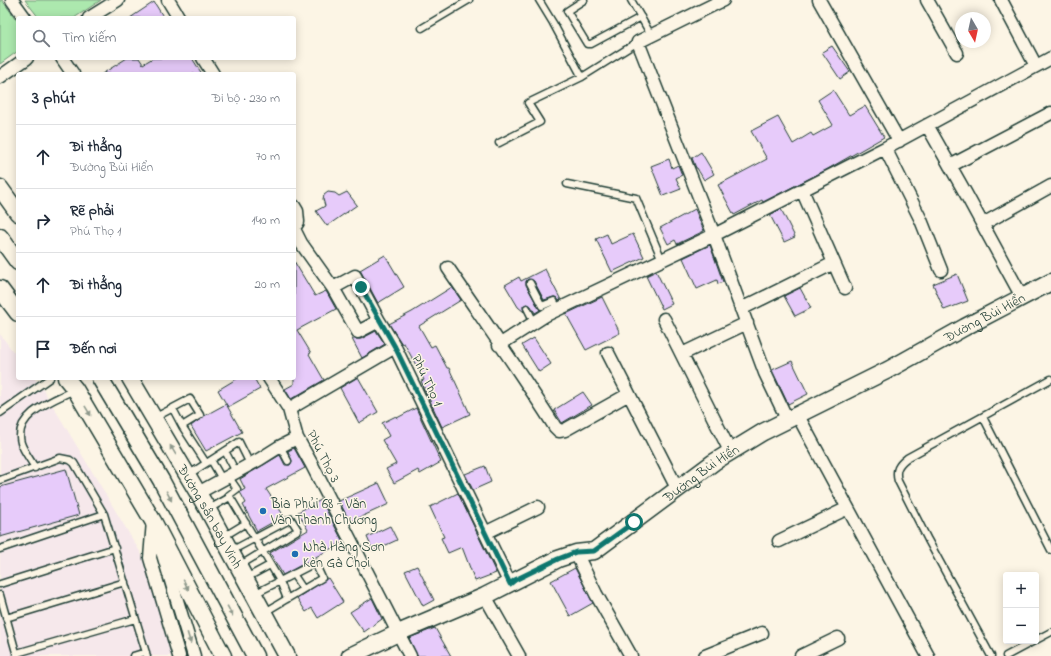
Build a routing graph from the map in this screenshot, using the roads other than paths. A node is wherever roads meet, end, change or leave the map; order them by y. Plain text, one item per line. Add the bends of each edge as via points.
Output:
1 (12, 0) edge
2 (118, 0) edge
3 (168, 0) edge
4 (469, 0) edge
5 (539, 0) edge
6 (584, 0) edge
7 (631, 0) edge
8 (723, 0) edge
9 (819, 0) edge
10 (927, 0) edge
11 (1001, 0) edge
12 (24, 16) edge
13 (92, 16) edge
14 (178, 16) edge
15 (641, 17) junction
16 (422, 28) dead end
17 (651, 35) junction
18 (638, 42) junction
19 (956, 53) dead end
20 (1051, 58) edge
21 (24, 60) edge
22 (63, 60) edge
23 (204, 60) edge
24 (1036, 66) junction
25 (72, 72) edge
26 (212, 72) edge
27 (0, 77) edge
28 (582, 77) junction
29 (1051, 113) edge
30 (927, 126) junction
31 (899, 141) junction
32 (499, 143) dead end
33 (885, 148) junction
34 (950, 166) junction
35 (567, 184) dead end
36 (1051, 186) edge
37 (0, 188) edge
38 (802, 190) junction
39 (296, 209) edge
40 (16, 210) edge
41 (983, 224) junction
42 (296, 226) edge
43 (714, 235) junction
44 (0, 237) edge
45 (298, 245) edge
46 (16, 259) edge
47 (662, 260) junction
48 (834, 263) junction
49 (448, 268) dead end
50 (941, 270) dead end
51 (1051, 282) edge
52 (530, 283) dead end
53 (0, 288) edge
54 (333, 288) junction
55 (845, 288) dead end
56 (1022, 296) junction
57 (527, 308) dead end
58 (741, 308) junction
59 (558, 309) junction
60 (16, 310) edge
61 (664, 319) dead end
62 (379, 320) junction
63 (534, 322) junction
64 (747, 324) junction
65 (499, 344) junction
66 (395, 347) junction
67 (608, 353) dead end
68 (682, 354) junction
69 (47, 380) edge
70 (101, 380) edge
71 (131, 380) edge
72 (270, 380) edge
73 (1051, 380) edge
74 (71, 384) edge
75 (629, 394) junction
76 (173, 409) junction
77 (290, 409) junction
78 (0, 413) edge
79 (983, 416) junction
80 (792, 417) junction
81 (154, 418) junction
82 (182, 426) junction
83 (296, 438) junction
84 (280, 446) junction
85 (225, 451) junction
86 (730, 451) junction
87 (209, 461) junction
88 (288, 462) dead end
89 (250, 464) junction
90 (35, 468) junction
91 (188, 475) junction
92 (229, 476) junction
93 (0, 480) edge
94 (678, 490) junction
95 (198, 493) junction
96 (230, 497) junction
97 (538, 507) dead end
98 (848, 508) junction
99 (208, 510) junction
100 (104, 514) junction
101 (153, 520) junction
102 (246, 524) junction
103 (269, 532) junction
104 (484, 533) junction
105 (223, 537) junction
106 (255, 539) junction
107 (779, 541) dead end
108 (277, 542) junction
109 (115, 548) junction
110 (0, 549) edge
111 (1051, 550) edge
112 (231, 551) junction
113 (262, 552) junction
114 (576, 552) junction
115 (270, 565) junction
116 (242, 572) junction
117 (294, 574) junction
118 (280, 581) junction
119 (125, 582) junction
120 (0, 584) edge
121 (510, 584) junction
122 (303, 589) junction
123 (254, 594) junction
124 (0, 595) edge
125 (485, 596) junction
126 (287, 599) junction
127 (264, 613) junction
128 (6, 618) junction
129 (135, 619) junction
130 (1051, 632) edge
131 (762, 633) dead end
132 (398, 634) junction
133 (838, 638) dead end
134 (1039, 638) edge
135 (1028, 644) edge
136 (146, 654) edge
137 (17, 655) edge
138 (133, 656) edge
139 (179, 656) edge
140 (194, 656) edge
141 (223, 656) edge
142 (254, 656) edge
143 (287, 656) edge
144 (350, 656) edge
145 (410, 656) edge
146 (519, 656) edge
147 (631, 656) edge
148 (705, 656) edge
149 (801, 656) edge
150 (928, 656) edge
151 (991, 656) edge
152 (1006, 656) edge

1 - 12 street
2 - 13 street
3 - 14 street
4 - 16 lane
5 - 28 lane
6 - 15 lane via 567,11 587,44
7 - 15 lane
8 - 17 street
9 - 31 street
10 - 19 street
11 - 24 street
15 - 17 lane
17 - 18 street
18 - 28 lane
18 - 43 street
20 - 24 street
21 - 27 street
22 - 25 street
23 - 26 street
24 - 30 street
28 - 32 lane via 528,103 540,122
29 - 34 street
30 - 31 street
30 - 34 street
31 - 33 street
33 - 38 street
33 - 50 street via 921,220
34 - 41 street
35 - 47 lane via 636,198
36 - 41 street
37 - 40 main road
38 - 43 street
38 - 48 street
39 - 42 street
41 - 56 street
43 - 47 street
43 - 58 street
44 - 46 main road
45 - 54 street
47 - 59 street
48 - 55 street
48 - 58 street
49 - 65 street
51 - 56 main road, Đường Bùi Hiển
52 - 59 lane via 542,306 554,300
53 - 60 main road
54 - 62 street via 358,332
54 - 62 street, Phú Thọ 1 via 355,276
56 - 80 main road, Đường Bùi Hiển via 888,370
57 - 63 lane
58 - 64 street
59 - 63 street
61 - 68 street
62 - 66 street, Phú Thọ 1
63 - 65 street
64 - 68 street
64 - 80 street via 765,373
65 - 75 street via 559,431
66 - 77 street
66 - 104 street, Phú Thọ 1
67 - 75 street
68 - 86 street
69 - 78 lane
70 -> 142 main road via 161,480
71 - 81 main road, Đường sân bay Vinh
72 - 77 street, Phú Thọ 3
73 - 79 lane
74 - 90 lane via 35,411 25,420 21,429 21,444
74 -> 101 main road
75 - 94 street
76 - 81 lane
76 - 82 lane
76 - 82 lane via 190,399 200,415
77 - 83 street, Phú Thọ 3
79 - 111 lane
79 - 151 lane via 907,458 898,468 897,476 904,495
80 - 86 main road, Đường Bùi Hiển
80 - 98 street
91 -> 81 main road, Đường sân bay Vinh
82 - 87 lane
83 - 84 street
83 - 132 street, Phú Thọ 3 via 315,470
84 - 88 lane
84 - 89 street
85 - 87 lane
85 - 89 lane via 239,442
85 - 92 lane
86 - 94 main road, Đường Bùi Hiển
87 - 91 lane
87 - 92 lane
89 - 92 street
90 - 93 lane
90 - 100 lane via 60,458 70,460
91 - 95 main road, Đường sân bay Vinh
92 - 95 street
92 - 96 lane via 237,489 229,495
94 - 114 main road, Đường Bùi Hiển via 594,551
95 - 99 main road, Đường sân bay Vinh
96 - 99 lane
96 - 102 lane
97 - 104 street
98 - 107 street
98 - 150 street
99 - 105 main road, Đường sân bay Vinh
100 - 109 lane
100 - 110 lane
101 - 139 street via 150,558
101 -> 140 street
101 -> 141 main road
102 - 105 lane
102 - 106 lane
103 - 106 lane
103 - 108 lane
103 - 108 lane via 291,519 298,530
104 - 121 street, Phú Thọ 1
105 - 112 main road, Đường sân bay Vinh
106 - 112 lane
106 - 113 lane
108 - 113 lane
109 - 119 lane
109 - 120 lane
112 - 116 main road, Đường sân bay Vinh
113 - 115 lane
113 - 116 lane
114 - 121 main road, Đường Bùi Hiển
114 - 147 street
115 - 116 lane
115 - 118 lane
116 - 123 main road, Đường sân bay Vinh
117 - 118 lane
117 - 122 lane
117 - 122 lane via 315,563 322,578
118 - 123 lane
118 - 126 lane
119 - 128 lane
119 - 129 lane
121 - 125 main road, Đường Bùi Hiển
122 - 126 lane
123 - 127 main road, Đường sân bay Vinh
124 - 128 lane
125 - 132 main road, Đường Bùi Hiển
125 - 146 street
126 - 127 lane
127 - 143 main road, Đường sân bay Vinh
128 - 137 lane
129 - 136 lane
129 - 137 lane
130 - 134 lane
131 - 148 street
132 - 144 main road, Đường Bùi Hiển
132 - 145 street, Phú Thọ 3
133 - 149 street
135 - 152 lane
136 - 138 lane

